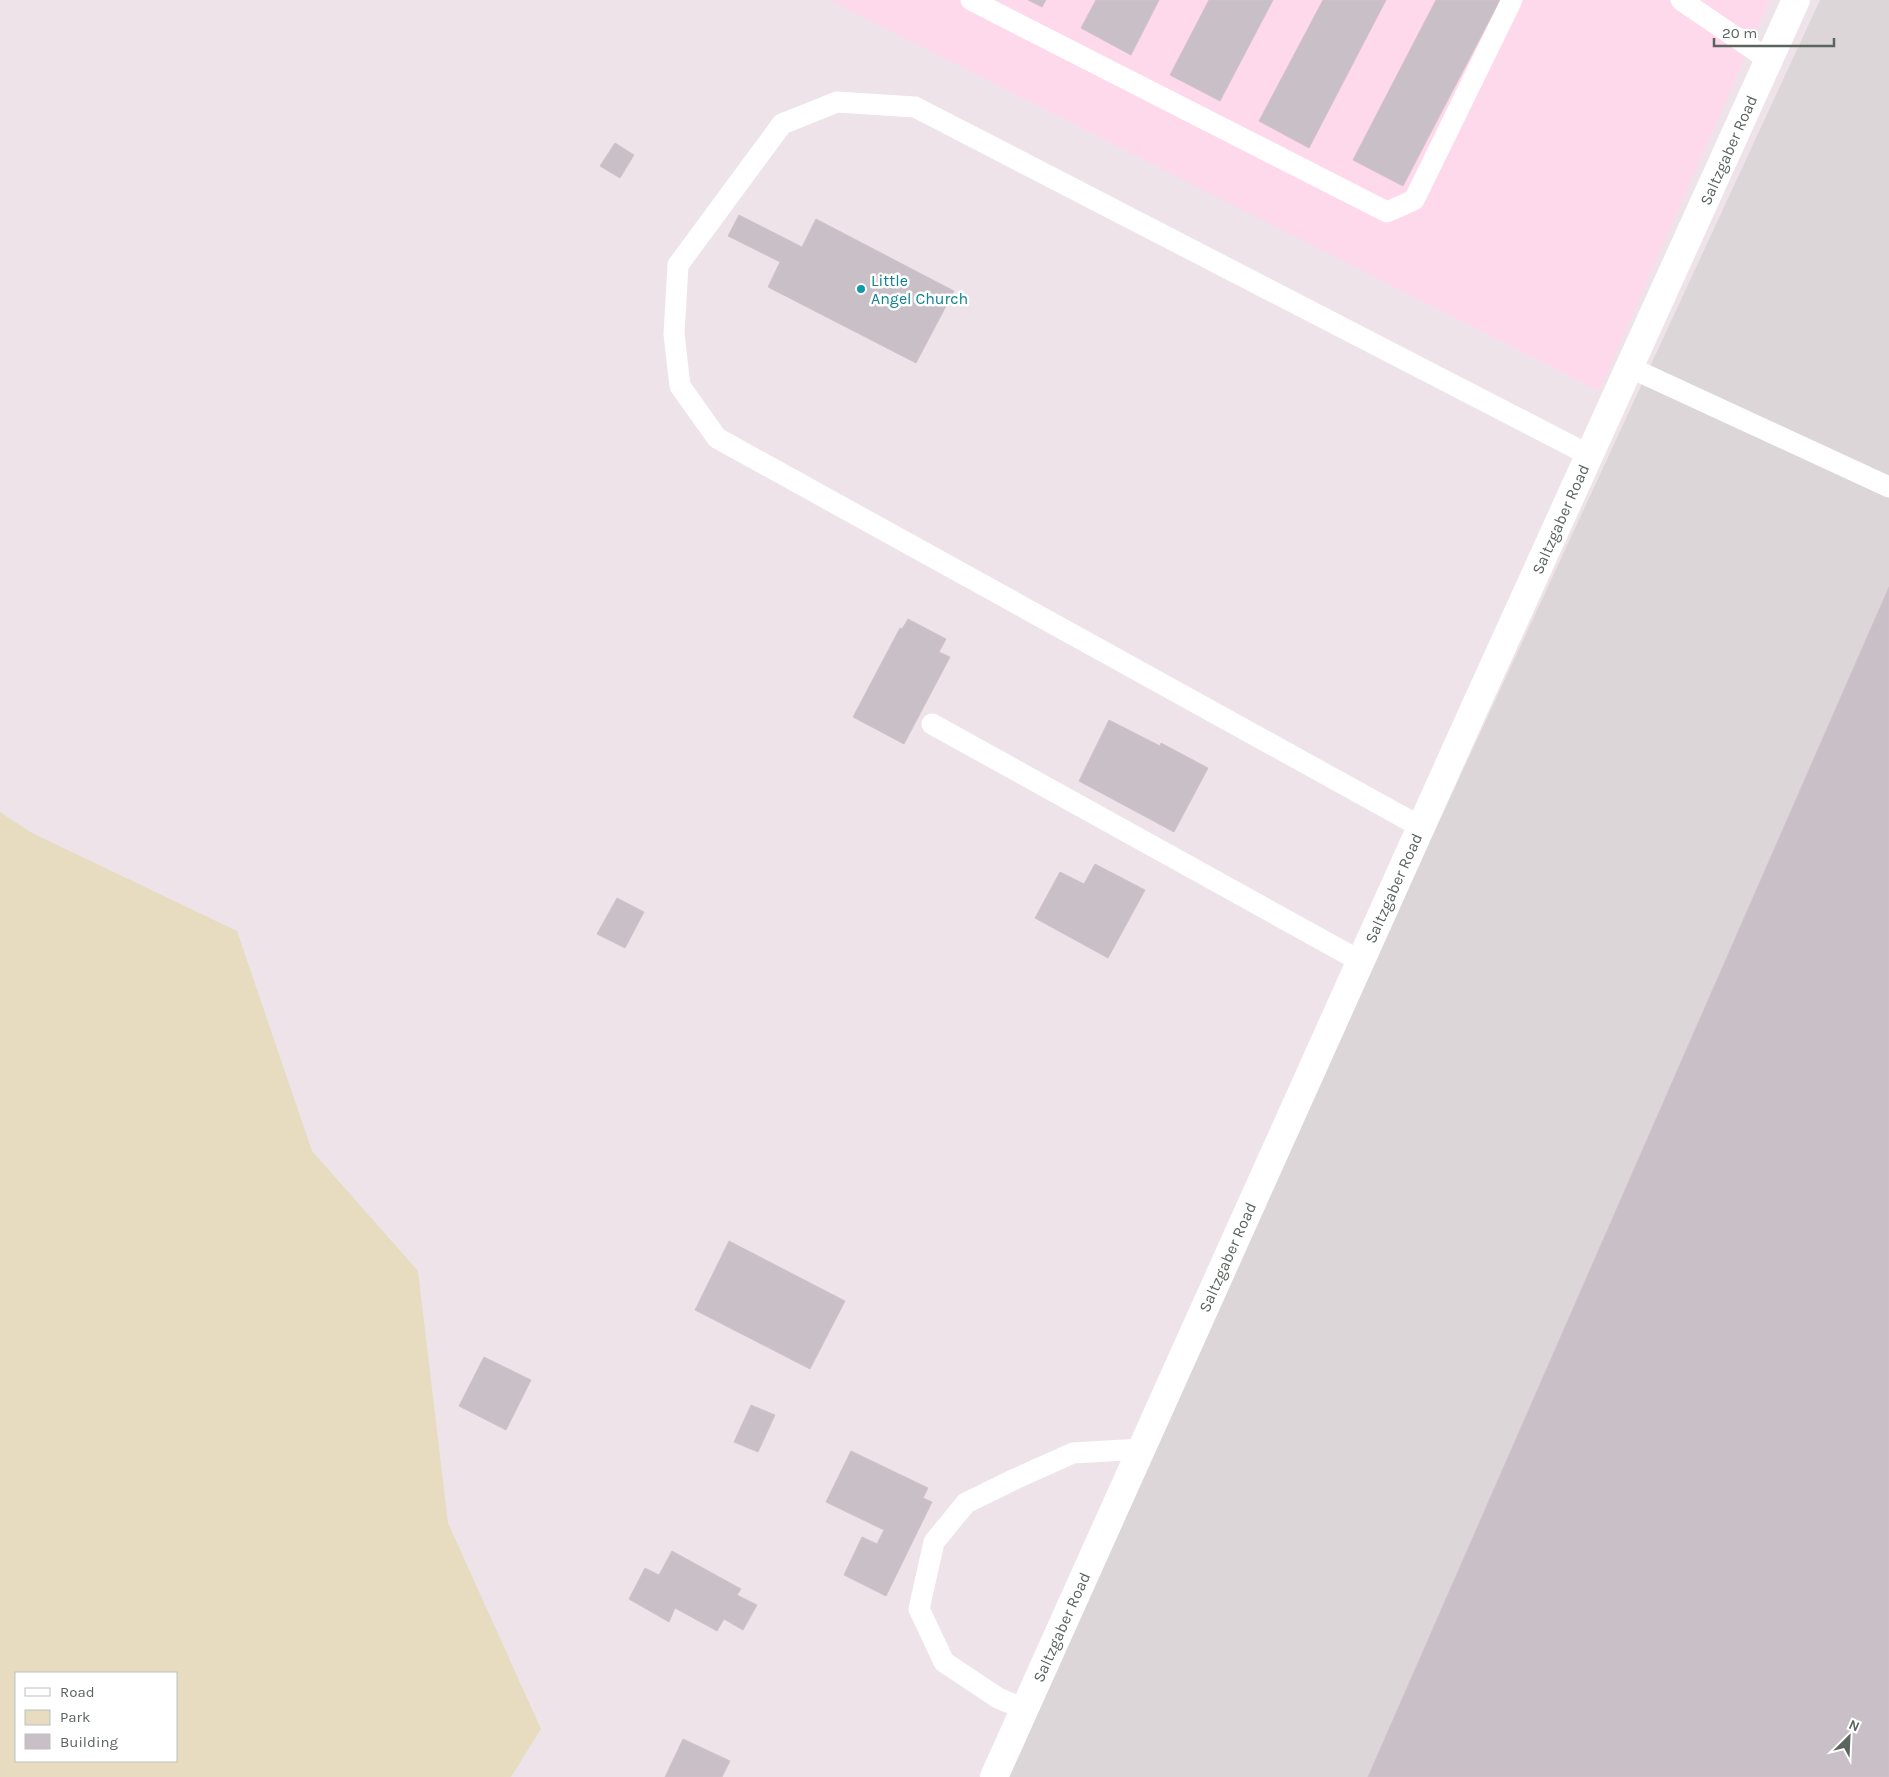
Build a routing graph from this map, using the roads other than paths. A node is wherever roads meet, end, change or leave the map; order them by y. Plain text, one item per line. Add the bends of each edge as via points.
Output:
1 (971, 0) edge
2 (1512, 0) edge
3 (1681, 0) edge
4 (1796, 0) edge
5 (1769, 60) junction
6 (1629, 367) junction
7 (1589, 455) junction
8 (1889, 487) edge
9 (932, 724) dead end
10 (1421, 827) junction
11 (1360, 961) junction
12 (1141, 1449) junction
13 (1024, 1708) junction
14 (994, 1777) edge

1 - 2 lane via 1387,212 1414,200
3 - 5 lane
4 - 5 street, Saltzgaber Road
5 - 6 street, Saltzgaber Road
6 - 7 street, Saltzgaber Road
6 - 8 lane
7 - 10 street, Saltzgaber Road
7 - 10 lane via 915,108 837,102 782,124 678,266 674,334 680,386 717,438
9 - 11 lane
10 - 11 street, Saltzgaber Road
11 - 12 street, Saltzgaber Road
12 - 13 street, Saltzgaber Road
12 - 13 lane via 1073,1453 1014,1478 966,1504 934,1542 919,1608 944,1662 998,1698
13 - 14 street, Saltzgaber Road

